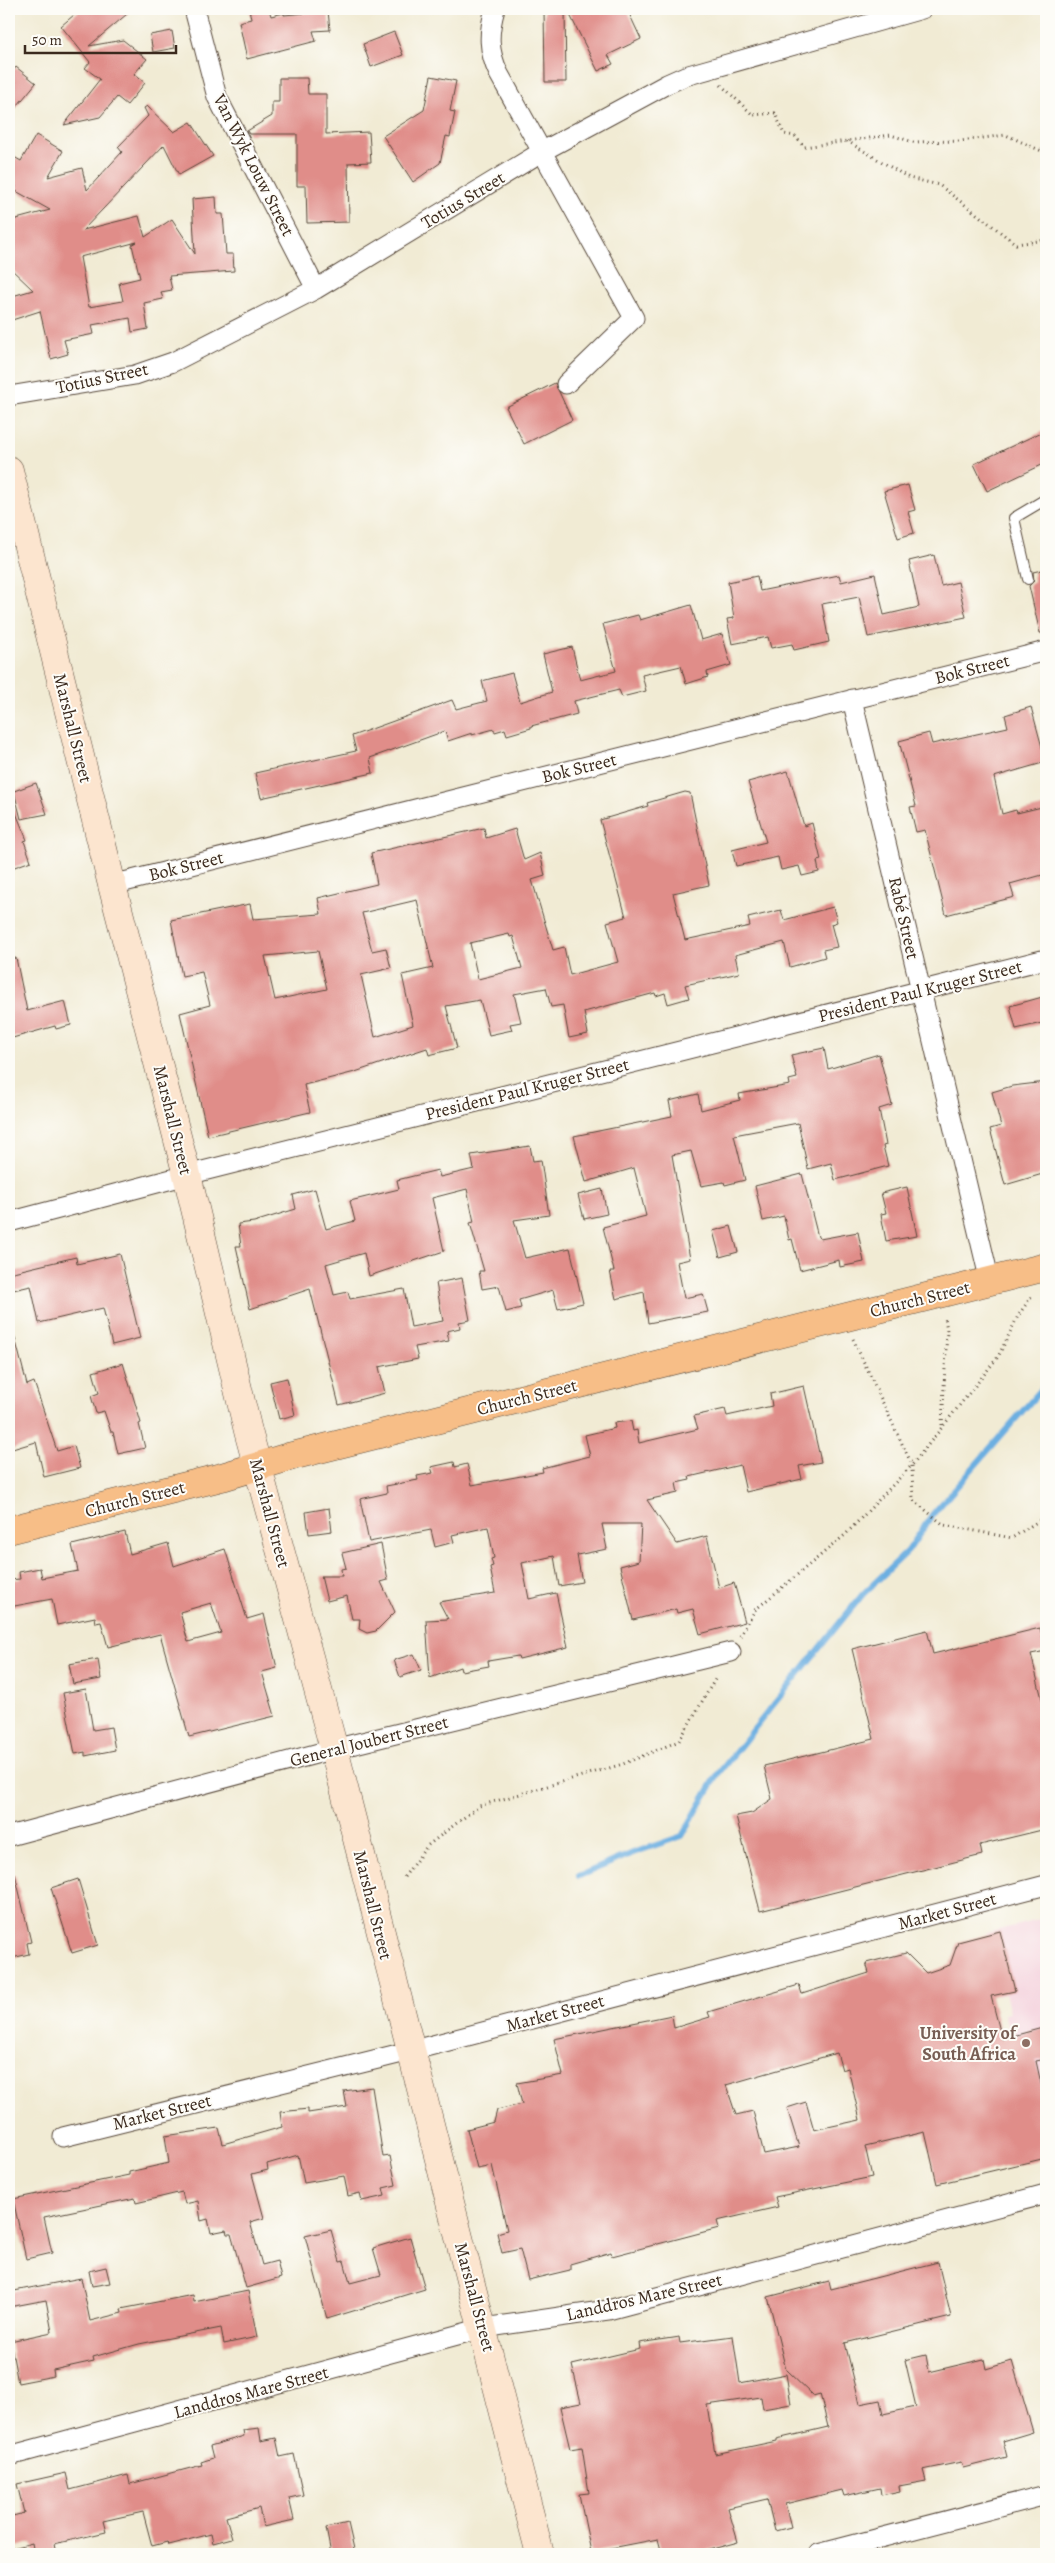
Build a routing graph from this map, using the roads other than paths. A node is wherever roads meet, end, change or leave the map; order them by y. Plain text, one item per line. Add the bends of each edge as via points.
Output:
1 (194, 9) edge
2 (495, 9) edge
3 (922, 9) edge
4 (543, 151) junction
5 (316, 289) junction
6 (566, 384) dead end
7 (9, 396) edge
8 (9, 470) edge
9 (1046, 499) edge
10 (1028, 579) dead end
11 (1046, 651) edge
12 (852, 700) junction
13 (112, 885) junction
14 (1046, 959) edge
15 (922, 990) junction
16 (187, 1175) junction
17 (9, 1222) edge
18 (1046, 1267) edge
19 (990, 1282) junction
20 (258, 1466) junction
21 (9, 1530) edge
22 (731, 1652) road end
23 (334, 1749) junction
24 (9, 1836) edge
25 (1046, 1885) edge
26 (410, 2051) junction
27 (62, 2137) dead end
28 (1046, 2194) edge
29 (483, 2328) junction
30 (9, 2456) edge
31 (1046, 2495) edge
32 (540, 2554) edge
33 (818, 2554) edge

1 - 5 street, Van Wyk Louw Street via 218,97
2 - 4 street via 489,40 492,59
3 - 4 street, Totius Street via 667,84
4 - 5 street, Totius Street
4 - 6 street via 634,318
5 - 7 street, Totius Street via 173,362 135,375
8 - 13 street, Marshall Street
9 - 10 lane via 1014,518
11 - 12 street, Bok Street
12 - 13 street, Bok Street
12 - 15 street, Rabé Street
13 - 16 street, Marshall Street
14 - 15 street, President Paul Kruger Street
15 - 16 street, President Paul Kruger Street
15 - 19 street, Rabé Street
16 - 17 street, President Paul Kruger Street
16 - 20 street, Marshall Street
18 - 19 main road, Church Street
19 - 20 main road, Church Street
20 - 21 main road, Church Street
20 - 23 street, Marshall Street
22 - 23 street, General Joubert Street
23 - 24 street, General Joubert Street
23 - 26 street, Marshall Street
25 - 26 street, Market Street
26 - 27 street, Market Street
26 - 29 street, Marshall Street
28 - 29 street, Landdros Mare Street via 608,2310
29 - 30 street, Landdros Mare Street
29 - 32 street, Marshall Street
31 - 33 street

